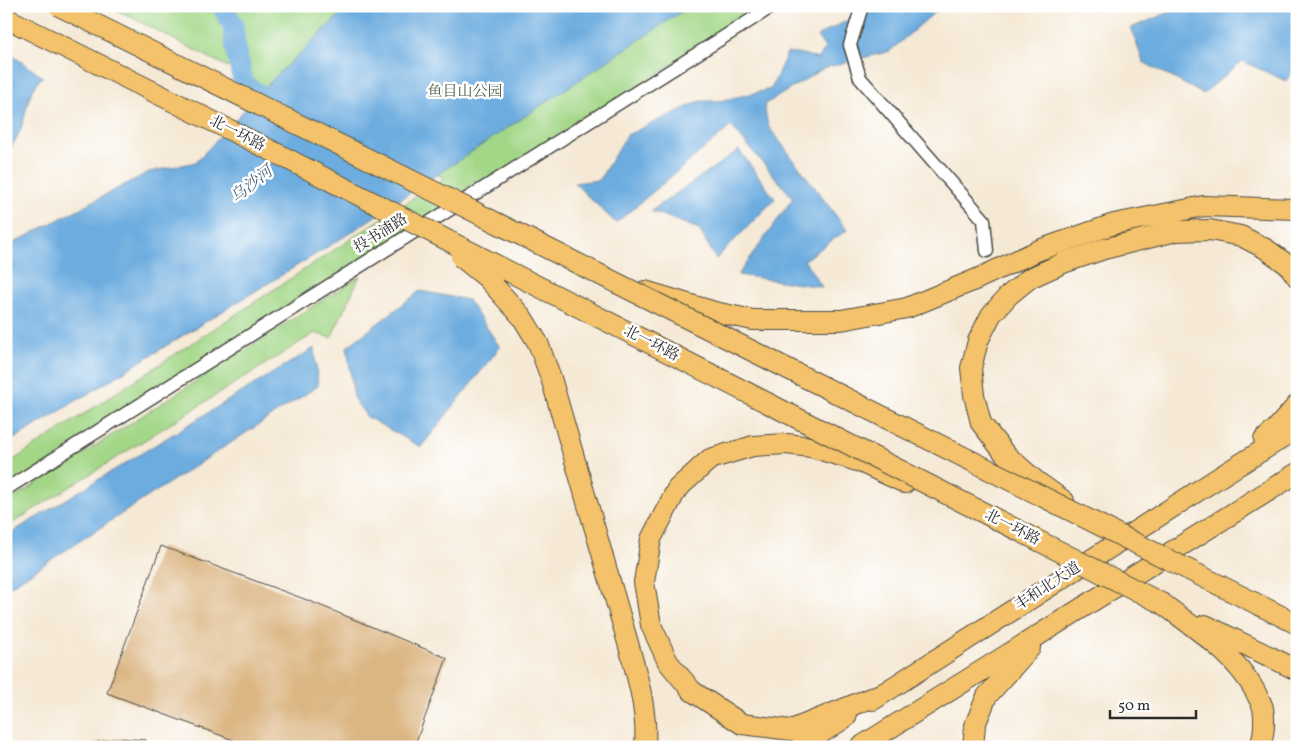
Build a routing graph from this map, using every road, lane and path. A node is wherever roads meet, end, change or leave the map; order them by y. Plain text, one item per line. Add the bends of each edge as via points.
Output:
1 (59, 6) edge
2 (773, 6) edge
3 (862, 6) edge
4 (6, 18) edge
5 (266, 148) junction
6 (1297, 209) edge
7 (987, 251) dead end
8 (1297, 277) edge
9 (615, 282) junction
10 (1297, 405) edge
11 (1297, 429) edge
12 (1229, 471) junction
13 (1297, 473) edge
14 (6, 489) edge
15 (1097, 524) junction
16 (1040, 542) junction
17 (1221, 586) junction
18 (1163, 604) junction
19 (1297, 618) edge
20 (1297, 624) edge
21 (1046, 630) junction
22 (1297, 670) edge
23 (883, 693) junction
24 (646, 747) edge
25 (800, 747) edge
26 (860, 747) edge
27 (973, 747) edge
28 (1260, 747) edge

1 - 9 highway, bridge
2 - 14 street, 投书浦路
3 - 7 street via 850,45 860,78 984,220
4 - 5 highway, 北一环路, bridge
5 - 16 highway, 北一环路, bridge
5 - 24 highway, bridge via 320,187 462,257 487,278 522,317 538,343 551,378 626,636 642,699
6 - 9 highway, bridge via 1204,206 1114,224 1039,250 907,308 841,320 752,320
8 - 15 highway, bridge via 1288,265 1241,236 1210,230 1176,231 1063,263 1030,278 1009,294 991,315 978,341 971,368 981,423 1005,454 1036,481
9 - 15 highway, bridge
10 - 12 highway via 1275,430
11 - 12 highway, 丰和北大道
12 - 23 highway, 丰和北大道
13 - 21 highway
15 - 17 highway, bridge
16 - 18 highway, 北一环路, bridge
16 - 23 highway, bridge via 860,462 811,447 787,444 754,446 710,459 677,489 652,539 644,582 651,625 668,662 692,691 742,724 791,730
17 - 19 highway
17 - 20 highway
18 - 22 highway, 北一环路
18 - 28 highway via 1221,648 1249,681 1263,707
21 - 26 highway
21 - 27 highway via 987,696 975,725
23 - 25 highway, 丰和北大道

